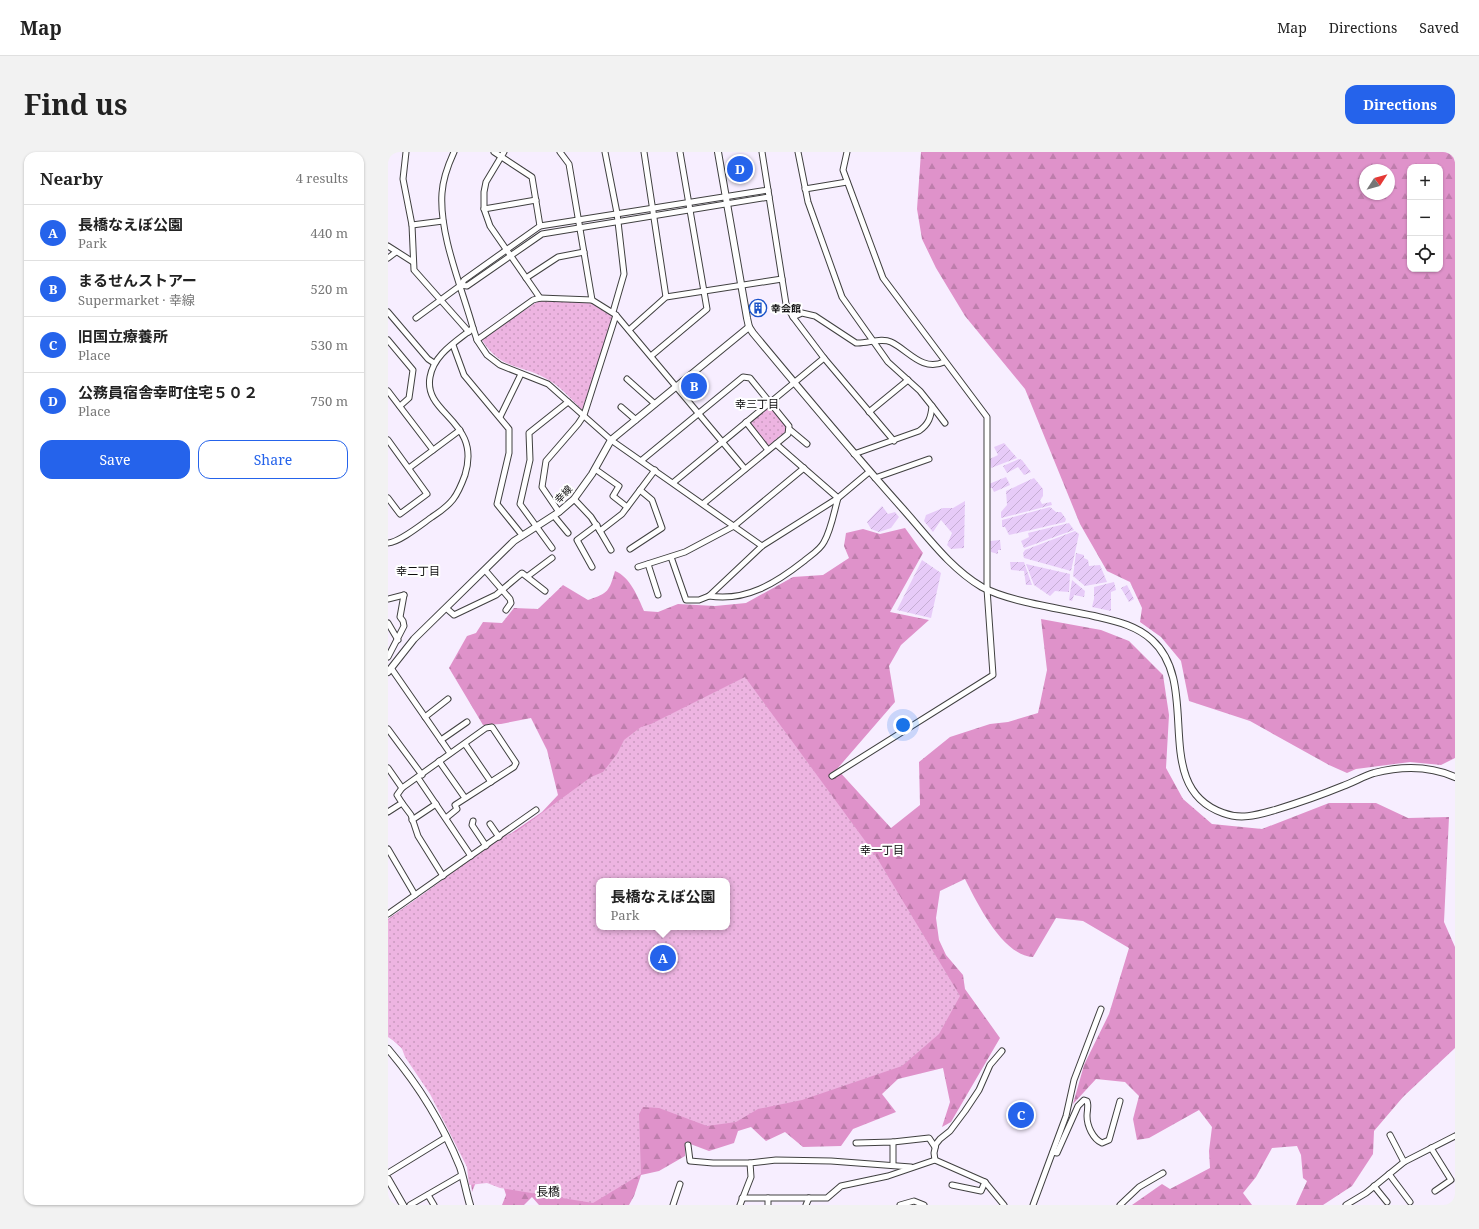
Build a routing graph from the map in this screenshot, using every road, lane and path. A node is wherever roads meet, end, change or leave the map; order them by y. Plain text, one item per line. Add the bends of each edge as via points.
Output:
1 (406, 152) edge
2 (454, 152) edge
3 (494, 152) edge
4 (504, 152) edge
5 (560, 152) edge
6 (605, 152) edge
7 (644, 152) edge
8 (680, 152) edge
9 (718, 152) edge
10 (762, 152) edge
11 (798, 152) edge
12 (847, 152) edge
13 (501, 157) junction
14 (847, 182) junction
15 (805, 189) junction
16 (768, 190) junction
17 (726, 196) junction
18 (769, 197) junction
19 (536, 200) junction
20 (689, 202) junction
21 (727, 203) junction
22 (653, 207) junction
23 (484, 209) junction
24 (690, 210) junction
25 (617, 213) junction
26 (654, 216) junction
27 (579, 220) junction
28 (443, 221) junction
29 (618, 222) junction
30 (412, 226) junction
31 (540, 226) junction
32 (580, 228) junction
33 (388, 246) edge
34 (506, 250) junction
35 (396, 252) junction
36 (584, 252) junction
37 (511, 256) junction
38 (388, 258) edge
39 (413, 262) junction
40 (526, 278) junction
41 (782, 279) junction
42 (461, 285) junction
43 (741, 285) junction
44 (704, 291) junction
45 (666, 297) junction
46 (540, 298) junction
47 (592, 300) junction
48 (440, 301) junction
49 (388, 312) edge
50 (615, 314) junction
51 (793, 317) junction
52 (416, 318) dead end
53 (749, 327) junction
54 (471, 330) junction
55 (629, 330) junction
56 (388, 340) edge
57 (477, 340) junction
58 (873, 342) junction
59 (453, 345) junction
60 (651, 356) junction
61 (824, 358) junction
62 (944, 362) junction
63 (434, 363) junction
64 (521, 374) junction
65 (627, 379) dead end
66 (908, 380) junction
67 (794, 382) junction
68 (676, 387) junction
69 (388, 391) edge
70 (568, 402) junction
71 (770, 402) junction
72 (655, 404) junction
73 (400, 406) junction
74 (932, 406) junction
75 (621, 407) dead end
76 (870, 412) junction
77 (698, 413) junction
78 (584, 415) junction
79 (500, 417) junction
80 (636, 420) junction
81 (746, 422) junction
82 (945, 424) dead end
83 (789, 429) junction
84 (460, 430) junction
85 (388, 440) edge
86 (611, 440) junction
87 (894, 441) junction
88 (722, 442) junction
89 (776, 444) junction
90 (807, 444) dead end
91 (433, 450) junction
92 (768, 450) junction
93 (854, 454) junction
94 (929, 459) dead end
95 (642, 460) junction
96 (409, 468) junction
97 (804, 468) junction
98 (595, 469) junction
99 (745, 469) junction
100 (655, 470) junction
101 (869, 472) junction
102 (875, 478) junction
103 (674, 482) junction
104 (640, 490) junction
105 (388, 498) edge
106 (838, 498) junction
107 (574, 499) junction
108 (704, 503) junction
109 (627, 507) junction
110 (557, 514) junction
111 (597, 525) junction
112 (734, 526) junction
113 (535, 527) junction
114 (600, 531) junction
115 (568, 533) dead end
116 (522, 535) junction
117 (388, 543) edge
118 (762, 546) junction
119 (552, 548) dead end
120 (630, 549) dead end
121 (611, 550) dead end
122 (671, 557) junction
123 (552, 558) dead end
124 (648, 564) junction
125 (592, 567) dead end
126 (638, 567) dead end
127 (485, 570) junction
128 (528, 576) junction
129 (987, 589) junction
130 (501, 591) junction
131 (545, 591) dead end
132 (658, 595) dead end
133 (709, 596) junction
134 (388, 599) edge
135 (446, 608) junction
136 (506, 610) dead end
137 (388, 623) edge
138 (398, 640) junction
139 (388, 657) edge
140 (389, 670) edge
141 (448, 699) dead end
142 (425, 717) junction
143 (467, 722) dead end
144 (388, 729) edge
145 (441, 740) junction
146 (465, 744) junction
147 (450, 753) junction
148 (440, 761) junction
149 (388, 768) edge
150 (420, 776) junction
151 (832, 776) dead end
152 (1455, 777) edge
153 (491, 782) junction
154 (402, 788) junction
155 (465, 798) junction
156 (402, 803) junction
157 (436, 804) junction
158 (536, 810) dead end
159 (388, 812) edge
160 (446, 818) junction
161 (412, 820) junction
162 (473, 821) dead end
163 (490, 824) dead end
164 (499, 837) junction
165 (486, 846) junction
166 (388, 849) edge
167 (471, 856) junction
168 (443, 876) junction
169 (415, 895) junction
170 (388, 914) edge
171 (1101, 1009) dead end
172 (388, 1049) edge
173 (1002, 1051) dead end
174 (1120, 1101) dead end
175 (1390, 1135) dead end
176 (1455, 1136) edge
177 (445, 1138) junction
178 (893, 1142) junction
179 (856, 1143) dead end
180 (688, 1145) dead end
181 (935, 1147) junction
182 (1431, 1148) junction
183 (1053, 1152) junction
184 (935, 1160) junction
185 (1404, 1162) junction
186 (750, 1163) junction
187 (893, 1165) junction
188 (914, 1168) junction
189 (388, 1173) edge
190 (1163, 1173) dead end
191 (1389, 1174) junction
192 (462, 1175) junction
193 (388, 1179) edge
194 (984, 1182) junction
195 (680, 1184) dead end
196 (952, 1185) dead end
197 (1374, 1186) junction
198 (1435, 1191) dead end
199 (428, 1195) junction
200 (742, 1198) junction
201 (768, 1198) junction
202 (808, 1198) junction
203 (1388, 1202) dead end
204 (1410, 1202) dead end
205 (403, 1205) edge
206 (410, 1205) edge
207 (434, 1205) edge
208 (470, 1205) edge
209 (672, 1205) edge
210 (740, 1205) edge
211 (768, 1205) edge
212 (806, 1205) edge
213 (900, 1205) edge
214 (924, 1205) edge
215 (1004, 1205) edge
216 (1033, 1205) edge
217 (1120, 1205) edge
218 (1346, 1205) edge

1 - 30 street via 403,179
2 - 28 street via 446,170 442,193
3 - 13 street
4 - 13 street
5 - 27 street via 569,164
6 - 25 street
7 - 22 street
8 - 20 street
9 - 17 street
10 - 16 street
11 - 15 street
12 - 14 street via 843,170
13 - 19 street via 532,177
13 - 23 street via 486,182
14 - 15 street
14 - 62 street via 883,278
15 - 58 street via 842,297
16 - 17 street
16 - 18 street
17 - 20 street
17 - 21 street
18 - 21 street
18 - 41 street
19 - 23 street
19 - 31 street
20 - 22 street
20 - 24 street
21 - 24 street
21 - 43 street
22 - 25 street
22 - 26 street
23 - 34 street via 490,226
24 - 26 street
24 - 44 street
25 - 27 street
25 - 29 street
26 - 29 street
26 - 45 street
27 - 31 street
27 - 32 street
28 - 30 street
28 - 42 street
29 - 32 street
29 - 50 street via 624,274
30 - 39 street
31 - 34 street
32 - 36 street
32 - 37 street via 542,234
33 - 35 street
34 - 37 street
34 - 42 street via 464,280
35 - 38 street
35 - 39 street
36 - 40 street via 558,257
36 - 47 street
37 - 40 street
37 - 42 street via 467,286
39 - 48 street via 414,270
40 - 46 street
41 - 43 street
41 - 51 street via 786,304
42 - 48 street
42 - 54 street
43 - 44 street
43 - 53 street
44 - 45 street
44 - 60 street via 707,309
45 - 55 street
46 - 47 street
46 - 57 street via 533,300
47 - 50 street
48 - 52 street
48 - 54 street
49 - 63 street
50 - 55 street
50 - 78 street
51 - 58 street via 802,313 809,314 856,343
51 - 61 street
53 - 67 street
53 - 68 street, 幸線
54 - 57 street
54 - 59 street
55 - 60 street
56 - 73 street via 413,370 409,398
57 - 64 street via 487,355 500,365
58 - 62 street via 890,341 923,363 935,365
58 - 66 street via 888,362
59 - 63 street
59 - 79 street via 464,375
60 - 68 street
61 - 67 street
61 - 76 street
62 - 129 street via 987,417
63 - 84 street via 429,378 435,402
64 - 70 street via 548,384
64 - 79 street
65 - 72 street
66 - 74 street
66 - 76 street
67 - 71 street
67 - 93 street
68 - 72 street, 幸線
68 - 77 street
69 - 73 street
70 - 78 street
70 - 113 street via 529,433 530,460 520,504
71 - 77 street via 750,378 742,377
71 - 81 street
71 - 83 street
72 - 80 street, 幸線
73 - 91 street
74 - 82 street
74 - 87 street via 925,427
75 - 80 street
76 - 87 street
77 - 88 street
77 - 95 street
78 - 86 street
78 - 110 street via 546,461 542,487
79 - 116 street via 509,429 509,453 498,504
80 - 86 street, 幸線
81 - 88 street
81 - 92 street
83 - 89 street via 788,434
83 - 90 street
84 - 91 street
84 - 117 street via 466,438 469,452 458,494 446,508 398,540
85 - 96 street
86 - 95 street
86 - 98 street, 幸線
87 - 93 street
88 - 99 street
88 - 103 street
89 - 92 street
89 - 97 street
91 - 96 street
92 - 99 street
93 - 101 street
94 - 102 street
95 - 100 street
96 - 105 street via 427,494 400,514
97 - 106 street
97 - 112 street
98 - 107 street, 幸線
98 - 109 street via 619,486 613,496
99 - 108 street
100 - 103 street
100 - 104 street
101 - 102 street
101 - 106 street
102 - 129 street via 946,558 969,579
103 - 108 street
104 - 109 street
104 - 120 street via 652,500 662,528
106 - 118 street
106 - 133 street via 825,541 790,572 769,586 744,595 718,598
107 - 110 street, 幸線
107 - 111 street
108 - 112 street
109 - 114 street
110 - 113 street, 幸線
110 - 115 street
111 - 114 street
111 - 125 street via 577,540
112 - 118 street
112 - 122 street
113 - 116 street, 幸線
113 - 119 street
114 - 121 street
116 - 127 street, 幸線
118 - 133 street
122 - 124 street
122 - 133 street via 686,600 699,600
123 - 128 street
124 - 126 street
124 - 132 street
127 - 130 street
127 - 135 street, 幸線
128 - 130 street via 522,573
128 - 131 street
129 - 151 street via 993,675
129 - 152 street via 1131,626 1152,640 1166,657 1174,678 1180,752 1185,777 1196,796 1224,814 1243,817 1262,814 1374,773 1393,769 1427,769
130 - 135 street via 454,615
130 - 136 street via 510,599 511,603
134 - 138 street via 404,595 400,606 400,617 404,626
135 - 140 street, 幸線 via 414,639
137 - 138 street
138 - 139 street
140 - 142 street
141 - 142 street
142 - 145 street
143 - 145 street
144 - 150 street
145 - 147 street
146 - 147 street
146 - 153 street
146 - 153 street via 486,728 492,727 516,764
147 - 148 street
148 - 150 street
148 - 155 street
149 - 154 street
150 - 154 street
150 - 157 street
153 - 155 street
154 - 156 street via 397,795
155 - 160 street via 455,805 457,809
156 - 159 street
156 - 161 street
157 - 160 street
157 - 161 street
158 - 164 street
160 - 167 street
161 - 168 street via 418,836
162 - 165 street via 472,825
163 - 164 street
164 - 165 street
165 - 167 street
166 - 169 street
167 - 168 street
168 - 169 street
169 - 170 street
171 - 183 street via 1074,1080 1066,1116
172 - 177 street via 411,1077
173 - 181 street via 990,1065 979,1090 965,1111
174 - 183 street via 1109,1140 1102,1143 1094,1135 1088,1122 1089,1104 1084,1100 1078,1106 1057,1153
175 - 185 street
176 - 182 street
177 - 189 street
177 - 192 street
178 - 179 street
178 - 181 street via 929,1138
178 - 187 street
180 - 186 street via 690,1161 713,1164
181 - 184 street
182 - 185 street
182 - 198 street via 1451,1180
183 - 216 street
184 - 188 street
184 - 194 street
185 - 191 street
186 - 187 street via 776,1160
186 - 200 street via 750,1177
187 - 188 street
188 - 202 street via 841,1186 827,1198
190 - 217 street via 1139,1186
191 - 197 street
191 - 204 street
192 - 199 street
192 - 208 street
193 - 205 street
194 - 196 street via 981,1191
194 - 215 street
195 - 209 street
197 - 203 street
197 - 218 street
199 - 206 street
199 - 207 street
200 - 201 street
200 - 210 street
201 - 202 street
201 - 211 street
202 - 212 street
213 - 214 street via 914,1201

